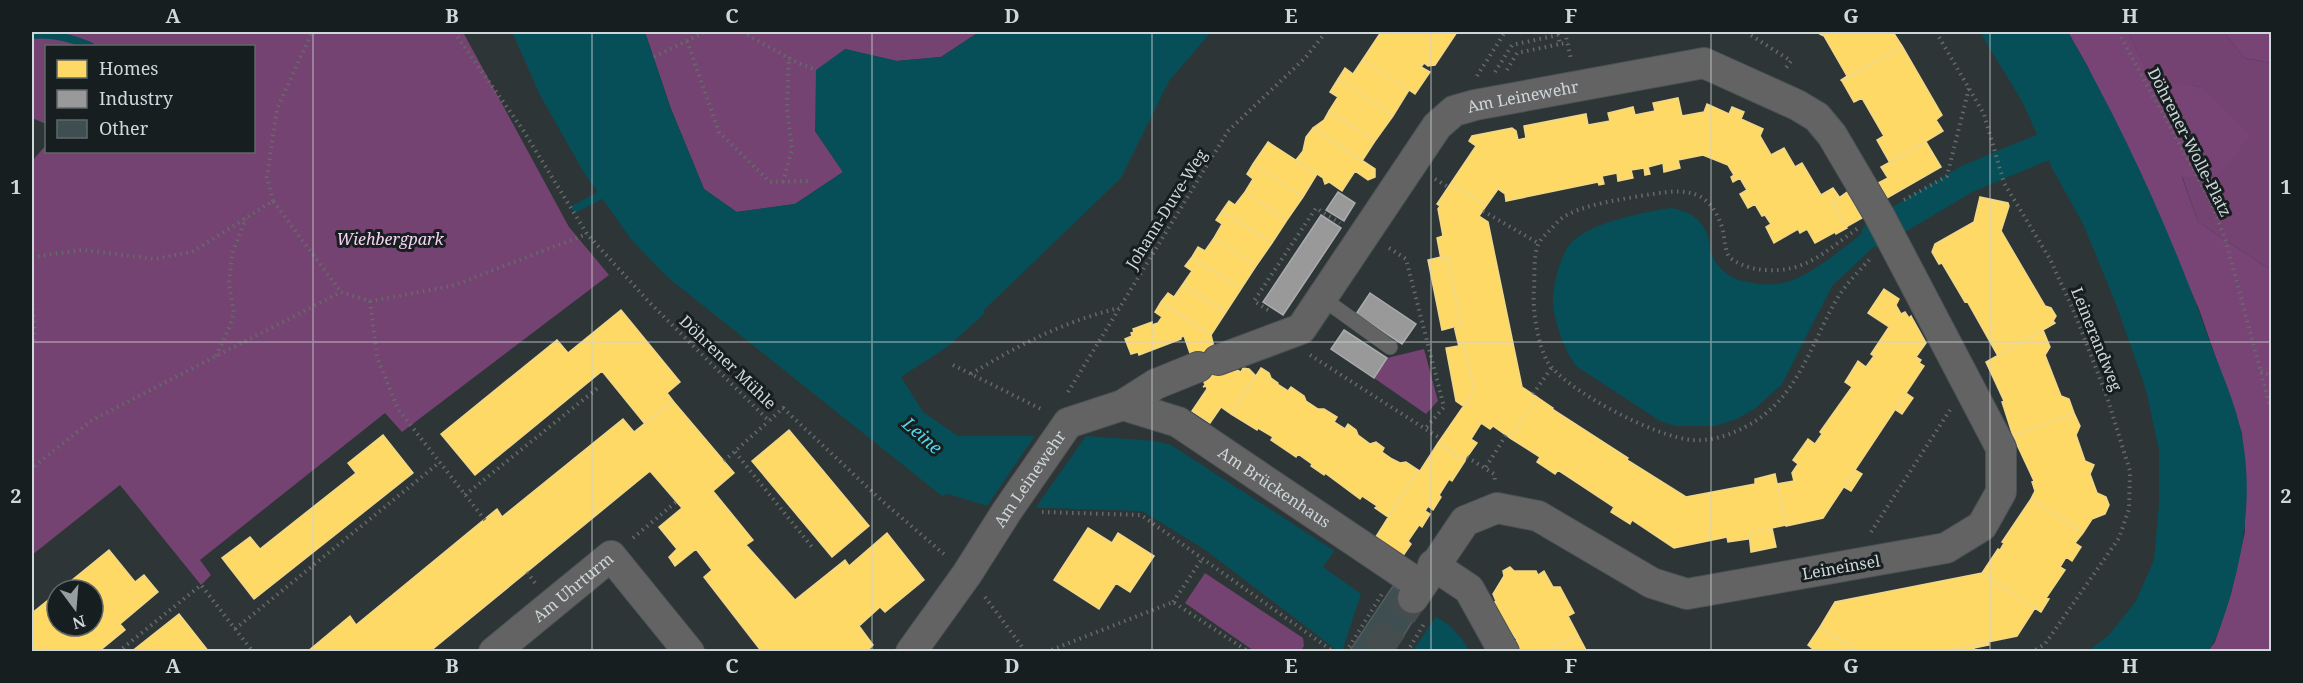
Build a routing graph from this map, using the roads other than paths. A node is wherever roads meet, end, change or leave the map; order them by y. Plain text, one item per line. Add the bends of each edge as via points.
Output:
1 (1885, 228) joint
2 (1322, 298) junction
3 (1390, 346) dead end
4 (1123, 405) junction
5 (1423, 592) junction
6 (494, 651) edge
7 (689, 651) edge
8 (911, 651) edge
9 (1504, 651) edge

1 - 2 street, Am Leinewehr via 1832,135 1817,117 1704,63 1493,86 1437,126
1 - 5 street, Leineinsel via 2001,448 2001,492 1982,526 1946,549 1687,594 1652,583 1538,516 1497,508 1465,521
2 - 3 lane
2 - 4 street, Am Leinewehr via 1301,329 1155,384
4 - 5 street, Am Brückenhaus via 1178,422
4 - 8 street, Am Leinewehr via 1068,423
5 - 9 street, Am Brückenhaus via 1469,589
6 - 7 street, Am Uhrturm via 611,556

